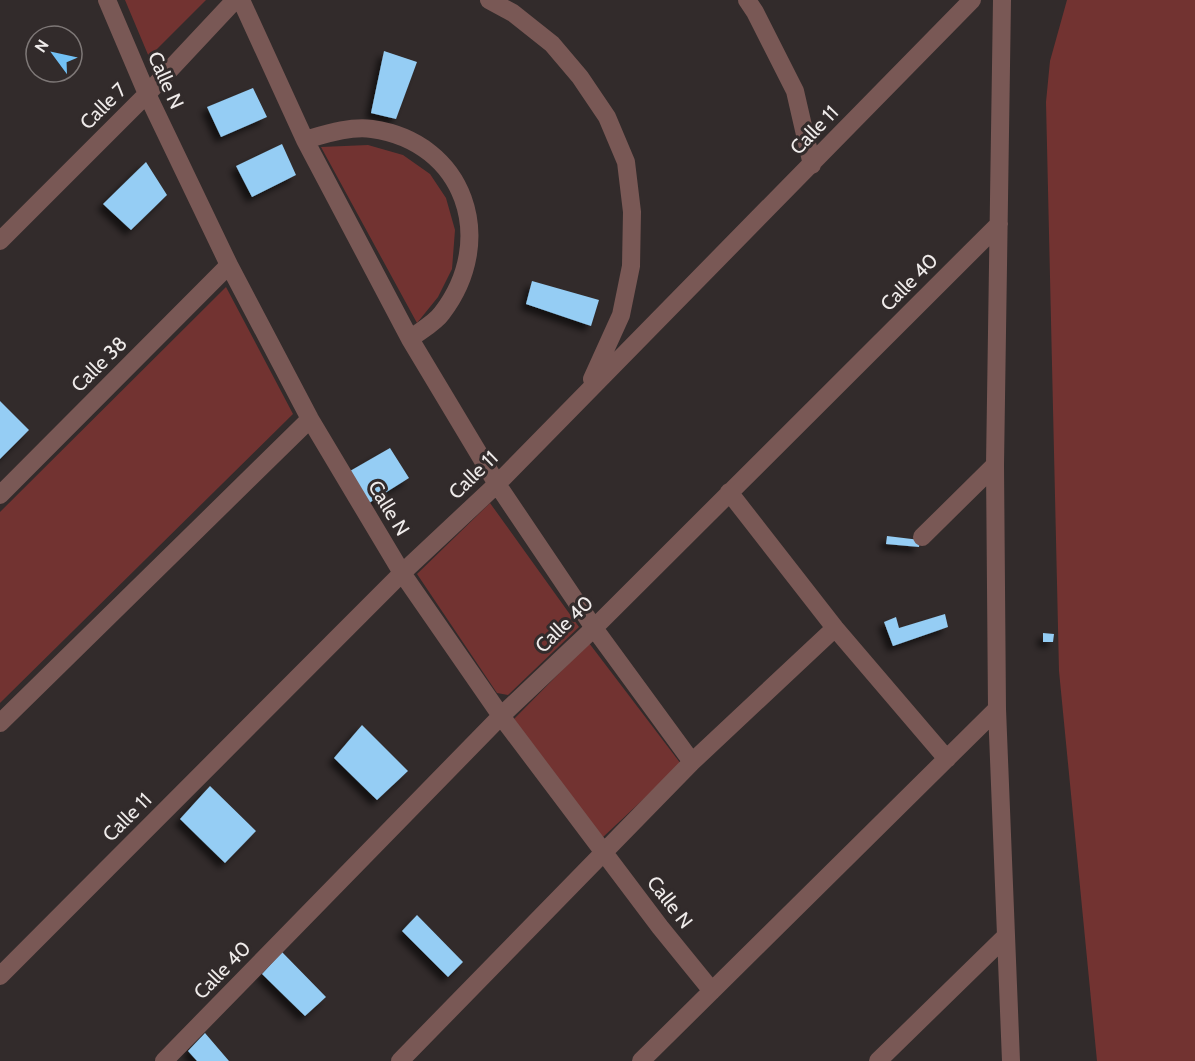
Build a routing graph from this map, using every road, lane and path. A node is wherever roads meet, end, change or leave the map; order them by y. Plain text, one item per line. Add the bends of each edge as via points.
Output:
1 (107, 0) edge
2 (235, 0) edge
3 (241, 0) edge
4 (489, 0) edge
5 (972, 0) edge
6 (1002, 0) edge
7 (756, 4) edge
8 (147, 94) junction
9 (305, 140) junction
10 (812, 165) junction
11 (999, 224) junction
12 (0, 241) edge
13 (229, 265) junction
14 (410, 339) junction
15 (583, 397) junction
16 (310, 419) junction
17 (995, 465) junction
18 (497, 484) junction
19 (729, 492) junction
20 (0, 495) edge
21 (922, 537) dead end
22 (402, 573) junction
23 (594, 627) junction
24 (836, 628) junction
25 (998, 709) junction
26 (501, 716) junction
27 (0, 723) edge
28 (947, 759) junction
29 (693, 762) junction
30 (604, 853) junction
31 (1006, 936) junction
32 (0, 976) edge
33 (712, 991) junction
34 (164, 1061) edge
35 (400, 1061) edge
36 (641, 1061) edge
37 (878, 1061) edge
38 (1011, 1061) edge

1 - 8 street, Calle N
2 - 8 street, Calle 7
3 - 9 street
4 - 15 street via 513,13 552,44 580,76 607,117 626,162 632,212 631,266 621,315
5 - 10 street, Calle 11
6 - 11 street
7 - 10 street via 795,91
8 - 12 street, Calle 7
8 - 13 street, Calle N
9 - 14 street
9 - 14 street via 338,131 370,129 403,135 431,153 456,180 470,221 469,255 460,285 441,315
10 - 15 street, Calle 11
11 - 17 street
11 - 19 street, Calle 40
13 - 16 street, Calle N
13 - 20 street, Calle 38
14 - 18 street
15 - 18 street, Calle 11
16 - 22 street, Calle N
16 - 27 street
17 - 21 street
17 - 25 street
18 - 22 street, Calle 11
18 - 23 street
19 - 23 street, Calle 40
19 - 24 street
22 - 26 street, Calle N
22 - 32 street, Calle 11
23 - 26 street, Calle 40
23 - 29 street
24 - 28 street
24 - 29 street
25 - 28 street
25 - 31 street
26 - 30 street, Calle N
26 - 34 street, Calle 40
28 - 33 street
29 - 30 street
30 - 33 street, Calle N
30 - 35 street
31 - 37 street
31 - 38 street
33 - 36 street

